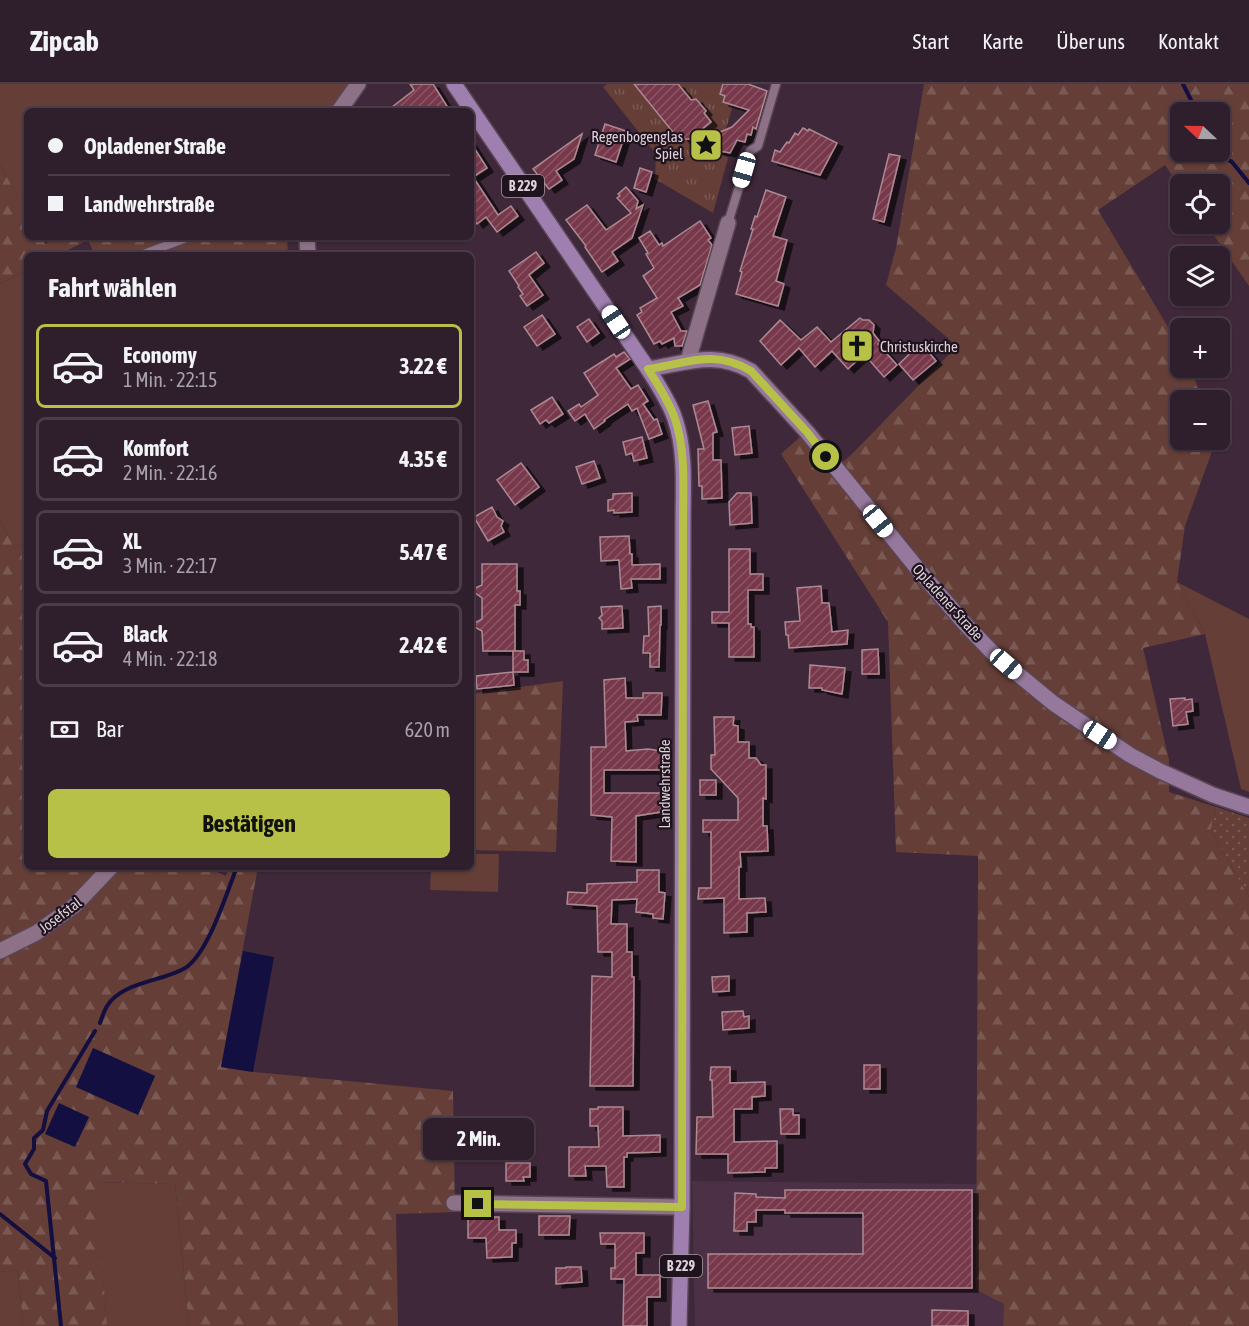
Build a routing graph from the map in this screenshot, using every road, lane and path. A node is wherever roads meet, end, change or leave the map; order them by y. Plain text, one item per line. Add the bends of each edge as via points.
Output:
1 (358, 84) edge
2 (454, 84) edge
3 (776, 84) edge
4 (341, 108) edge
5 (470, 108) edge
6 (474, 113) edge
7 (728, 223) joint
8 (181, 240) edge
9 (149, 252) edge
10 (688, 361) junction
11 (648, 369) junction
12 (1249, 807) edge
13 (108, 870) edge
14 (0, 951) edge
15 (454, 1203) dead end
16 (682, 1207) junction
17 (679, 1326) edge

1 - 4 street
2 - 5 main road, B 229
3 - 7 lane via 758,146 750,151
6 - 11 main road, B 229
7 - 10 street
8 - 9 lane
10 - 11 main road, Opladener Straße
10 - 12 main road, Opladener Straße via 722,359 751,371 807,432 966,625 1053,703 1160,771
11 - 16 main road, Landwehrstraße / B 229 via 667,399 682,448
13 - 14 street, Josefstal via 74,906 36,933
15 - 16 street
16 - 17 main road, Landwehrstraße / B 229

